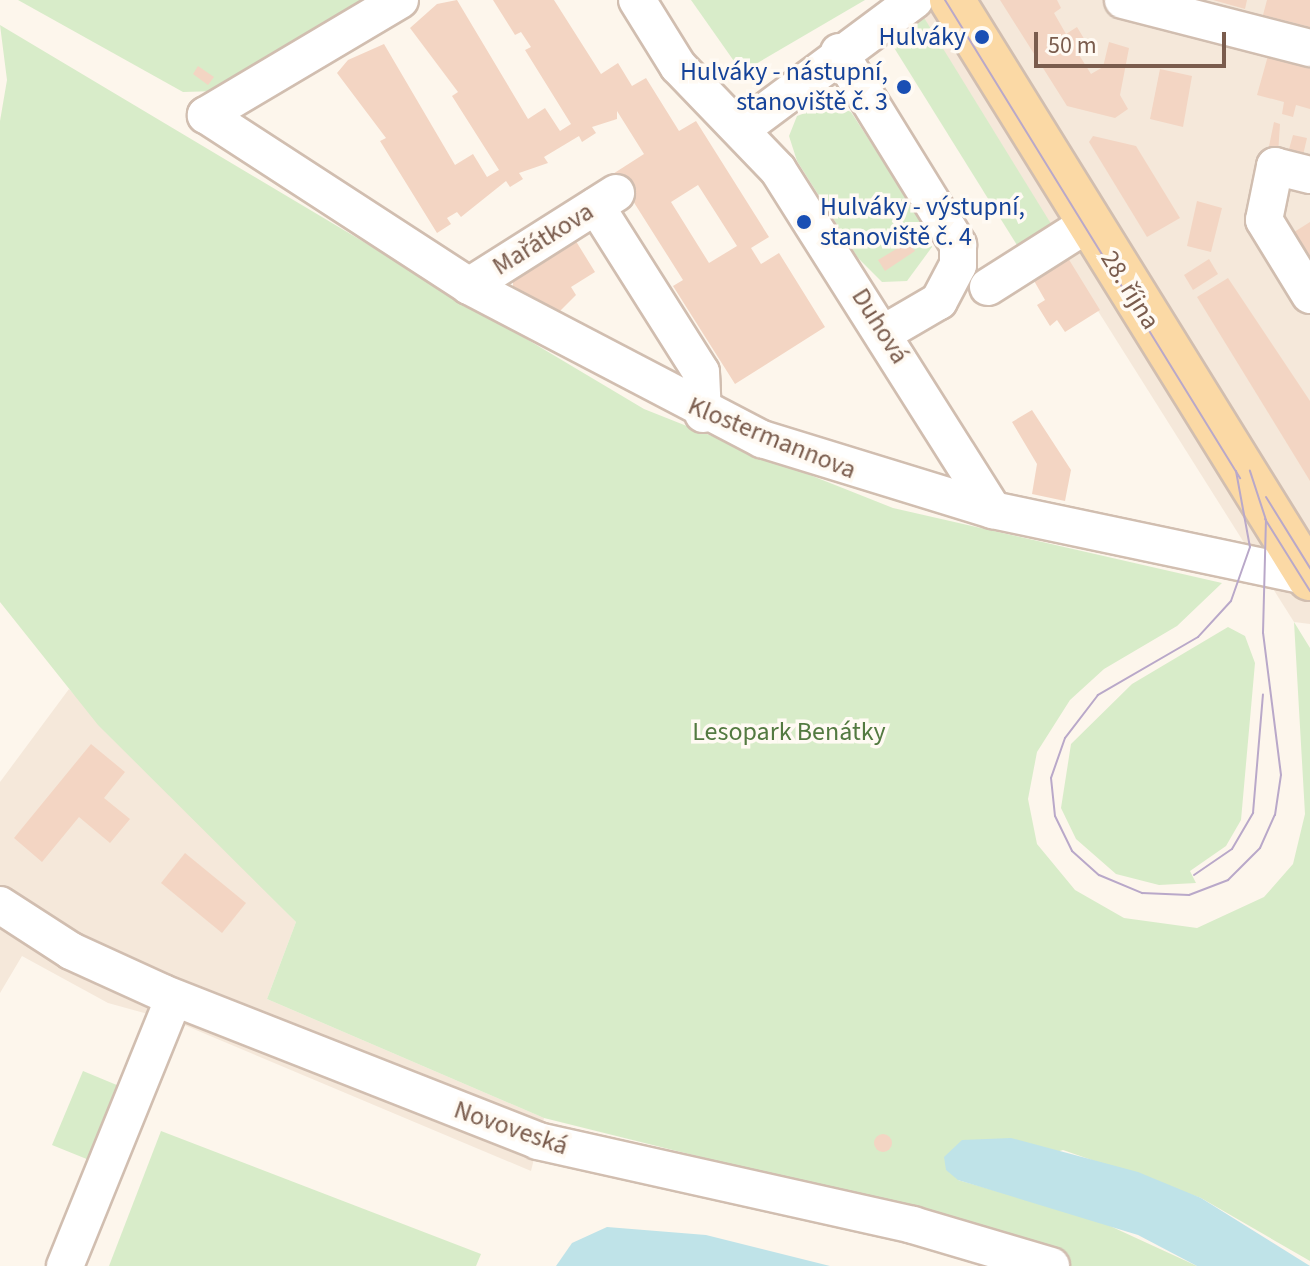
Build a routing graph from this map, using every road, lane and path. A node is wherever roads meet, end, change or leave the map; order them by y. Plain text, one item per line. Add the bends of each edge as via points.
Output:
1 (400, 0) edge
2 (637, 0) edge
3 (915, 0) edge
4 (952, 0) edge
5 (1123, 0) edge
6 (1310, 48) edge
7 (839, 52) junction
8 (743, 128) junction
9 (1310, 175) edge
10 (1089, 223) junction
11 (469, 286) junction
12 (988, 287) dead end
13 (1310, 295) edge
14 (884, 333) junction
15 (703, 414) junction
16 (993, 510) junction
17 (1310, 577) edge
18 (0, 905) edge
19 (174, 998) junction
20 (65, 1266) edge
21 (1051, 1266) edge

1 - 11 street, Klostermannova via 206,115
2 - 8 street, Duhová via 678,66
3 - 7 street
4 - 10 main road, 28. října
5 - 6 street
7 - 8 street
7 - 14 street via 958,245 958,265 939,301
8 - 14 street, Duhová
9 - 13 street via 1275,166 1264,220
10 - 12 street
10 - 17 main road, 28. října
11 - 15 street, Klostermannova
11 - 15 street, Mařátkova via 606,200 701,372
14 - 16 street, Duhová
15 - 16 street, Klostermannova via 898,486
16 - 17 street, Klostermannova
18 - 19 street, Novoveská via 71,951
19 - 20 street
19 - 21 street, Novoveská via 538,1141 913,1225

